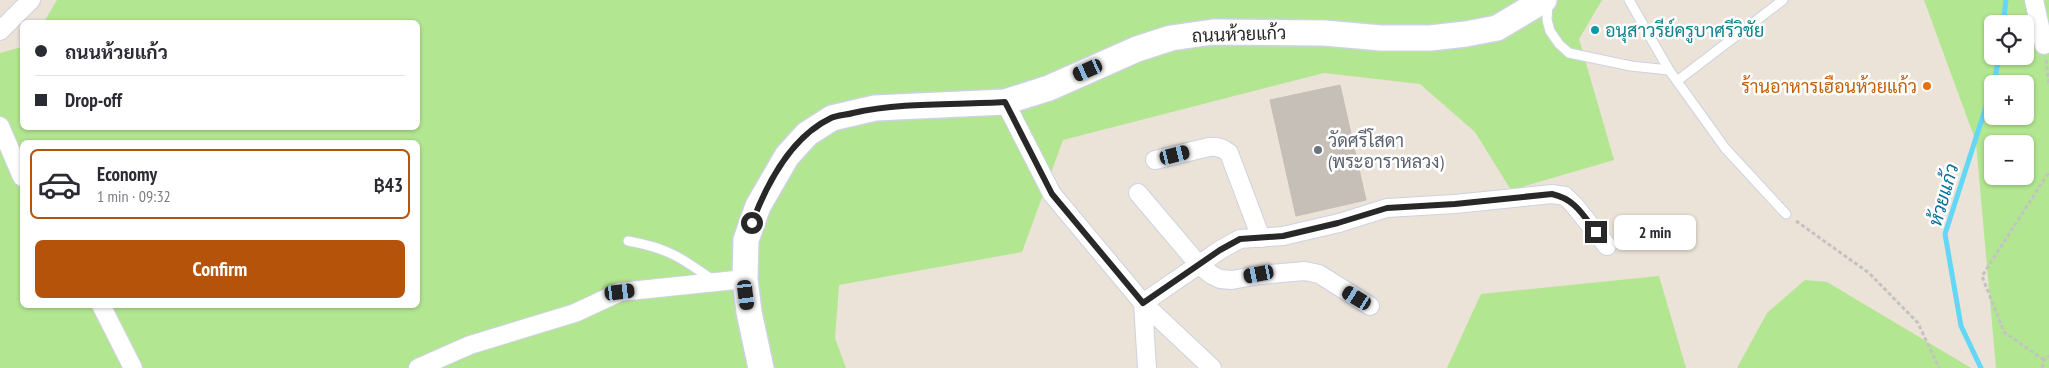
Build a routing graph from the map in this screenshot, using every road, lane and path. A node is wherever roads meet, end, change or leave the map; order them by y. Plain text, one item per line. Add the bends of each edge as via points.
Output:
1 (31, 0) edge
2 (1546, 0) edge
3 (1628, 0) edge
4 (1783, 0) edge
5 (2034, 0) edge
6 (0, 32) edge
7 (2044, 45) joint
8 (1669, 70) junction
9 (1677, 81) junction
10 (2049, 86) edge
11 (1005, 102) junction
12 (0, 126) edge
13 (1155, 160) dead end
14 (20, 172) edge
15 (2049, 172) edge
16 (1138, 193) dead end
17 (1786, 214) joint
18 (1261, 238) junction
19 (628, 241) dead end
20 (1607, 246) dead end
21 (1199, 265) junction
22 (744, 279) junction
23 (714, 282) junction
24 (1143, 303) junction
25 (1370, 306) dead end
26 (103, 308) edge
27 (2049, 356) edge
28 (2044, 360) junction
29 (133, 368) edge
30 (418, 368) edge
31 (761, 368) edge
32 (1147, 368) edge
33 (1212, 368) edge
34 (1939, 368) edge
35 (2042, 368) edge

1 - 6 street
2 - 8 lane via 1550,32 1569,53
2 - 11 main road, ถนนห้วยแก้ว via 1497,28 1430,38 1213,32 1171,38 1137,49 1049,88
3 - 8 lane
4 - 9 lane
5 - 7 street
7 - 10 path
8 - 9 lane
9 - 17 lane via 1724,148
11 - 22 main road, ถนนห้วยแก้ว via 875,108 832,118 807,134 787,156 758,206 746,240
11 - 24 street via 1052,194
12 - 14 street
13 - 18 street via 1209,147 1226,150
15 - 28 path via 1982,276 2004,332
16 - 21 street
17 - 34 path via 1869,273 1918,323
18 - 20 street via 1292,234 1387,208 1552,194 1565,196
18 - 21 street via 1240,239
19 - 23 lane via 653,245 678,256
21 - 24 street
21 - 25 street via 1226,280 1288,272 1318,274
22 - 23 street
22 - 31 main road, ถนนห้วยแก้ว
23 - 30 street via 620,292 575,313 470,345
24 - 32 street
24 - 33 street
26 - 29 street
27 - 28 path
28 - 35 path

